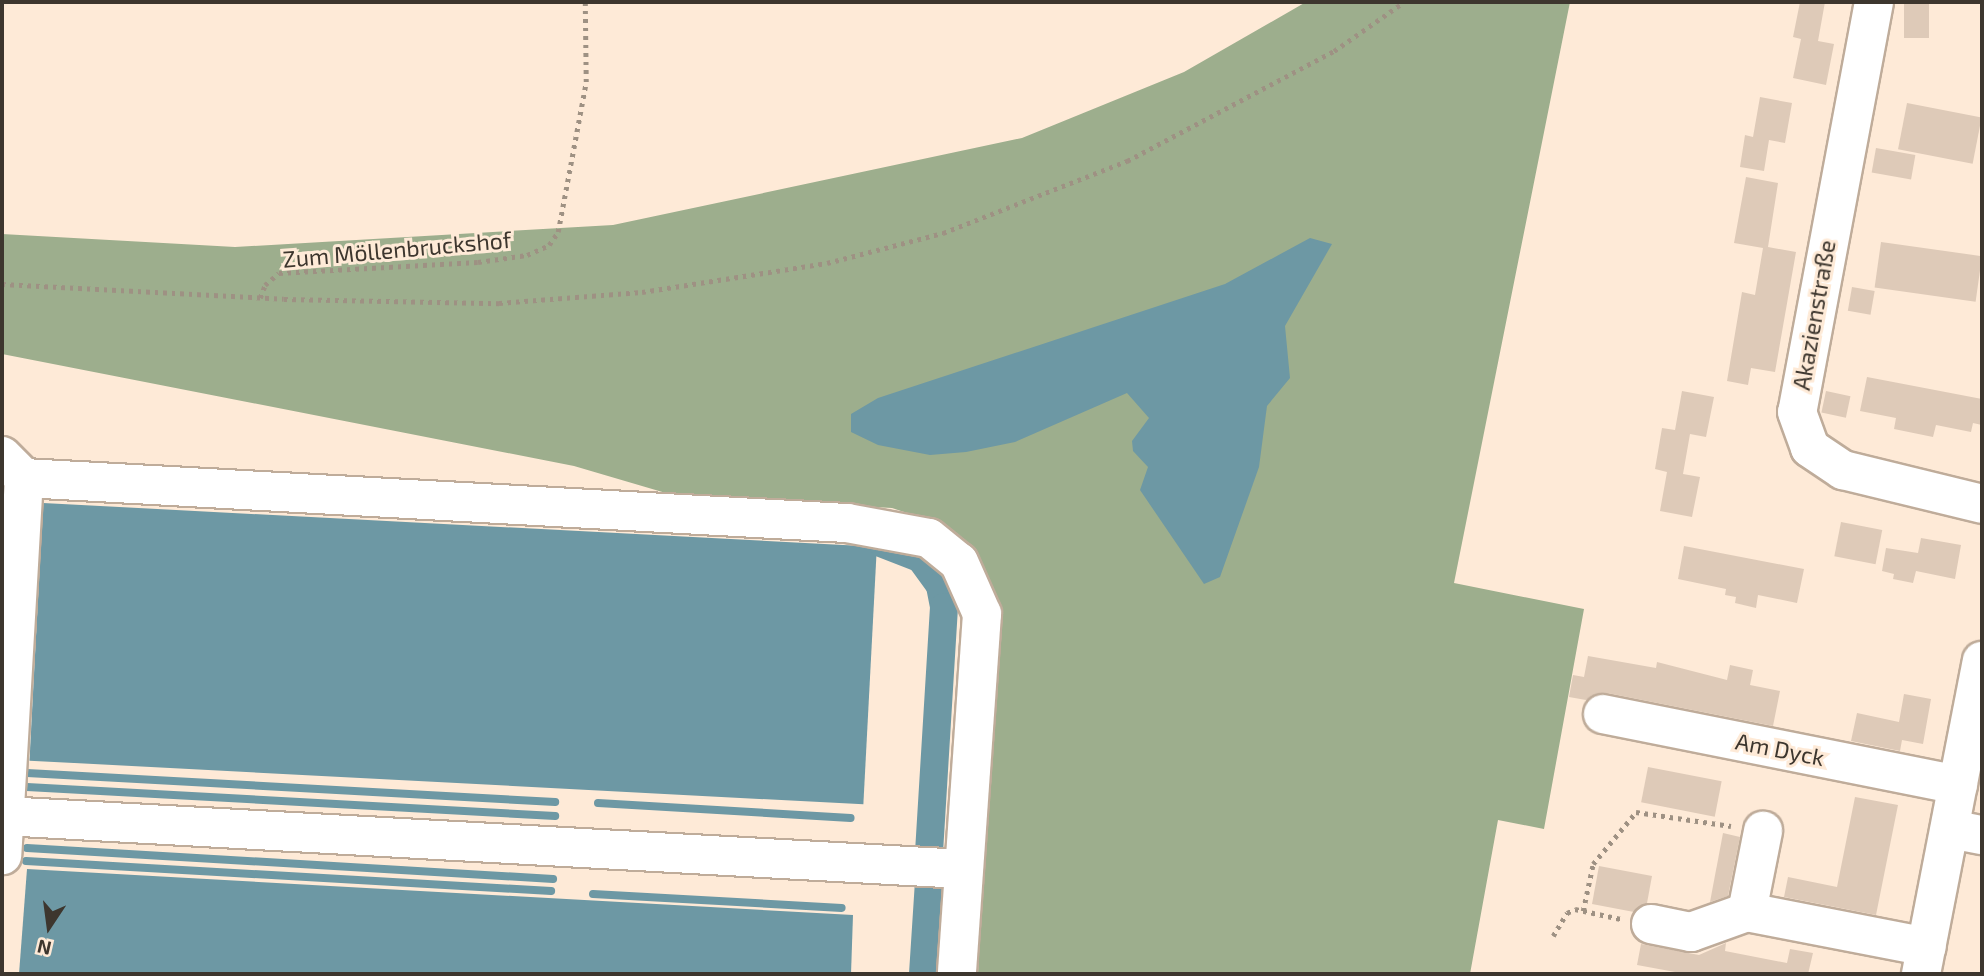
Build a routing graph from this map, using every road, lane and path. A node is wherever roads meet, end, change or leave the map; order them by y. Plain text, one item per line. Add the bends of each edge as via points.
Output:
1 (585, 2) edge
2 (1404, 2) edge
3 (1874, 2) edge
4 (2, 284) edge
5 (260, 298) junction
6 (13, 467) edge
7 (1982, 504) edge
8 (1982, 661) edge
9 (1603, 713) dead end
10 (1958, 785) junction
11 (3, 799) edge
12 (1763, 831) joint
13 (1966, 832) edge
14 (2, 855) edge
15 (962, 869) junction
16 (1583, 911) junction
17 (1747, 912) junction
18 (1651, 925) joint
19 (1553, 936) dead end
20 (1924, 961) edge
21 (957, 974) edge

1 - 5 path, Zum Möllenbruckshof via 586,82 558,232 550,246 527,255 478,262 279,273 265,285
2 - 5 path via 1334,51 1127,161 1037,199 881,250 729,281 512,302
3 - 7 street, Akazienstraße via 1797,412 1810,448 1843,470
4 - 5 path
6 - 11 street
6 - 15 street via 847,523 929,538 959,562 982,614
8 - 10 street
9 - 10 street, Am Dyck
10 - 13 street
11 - 14 street
11 - 15 street
12 - 16 path via 1636,811 1593,864
12 - 17 street
13 - 20 street
15 - 21 street
16 - 18 path
16 - 19 path via 1567,913
17 - 18 street via 1691,932
17 - 20 street

